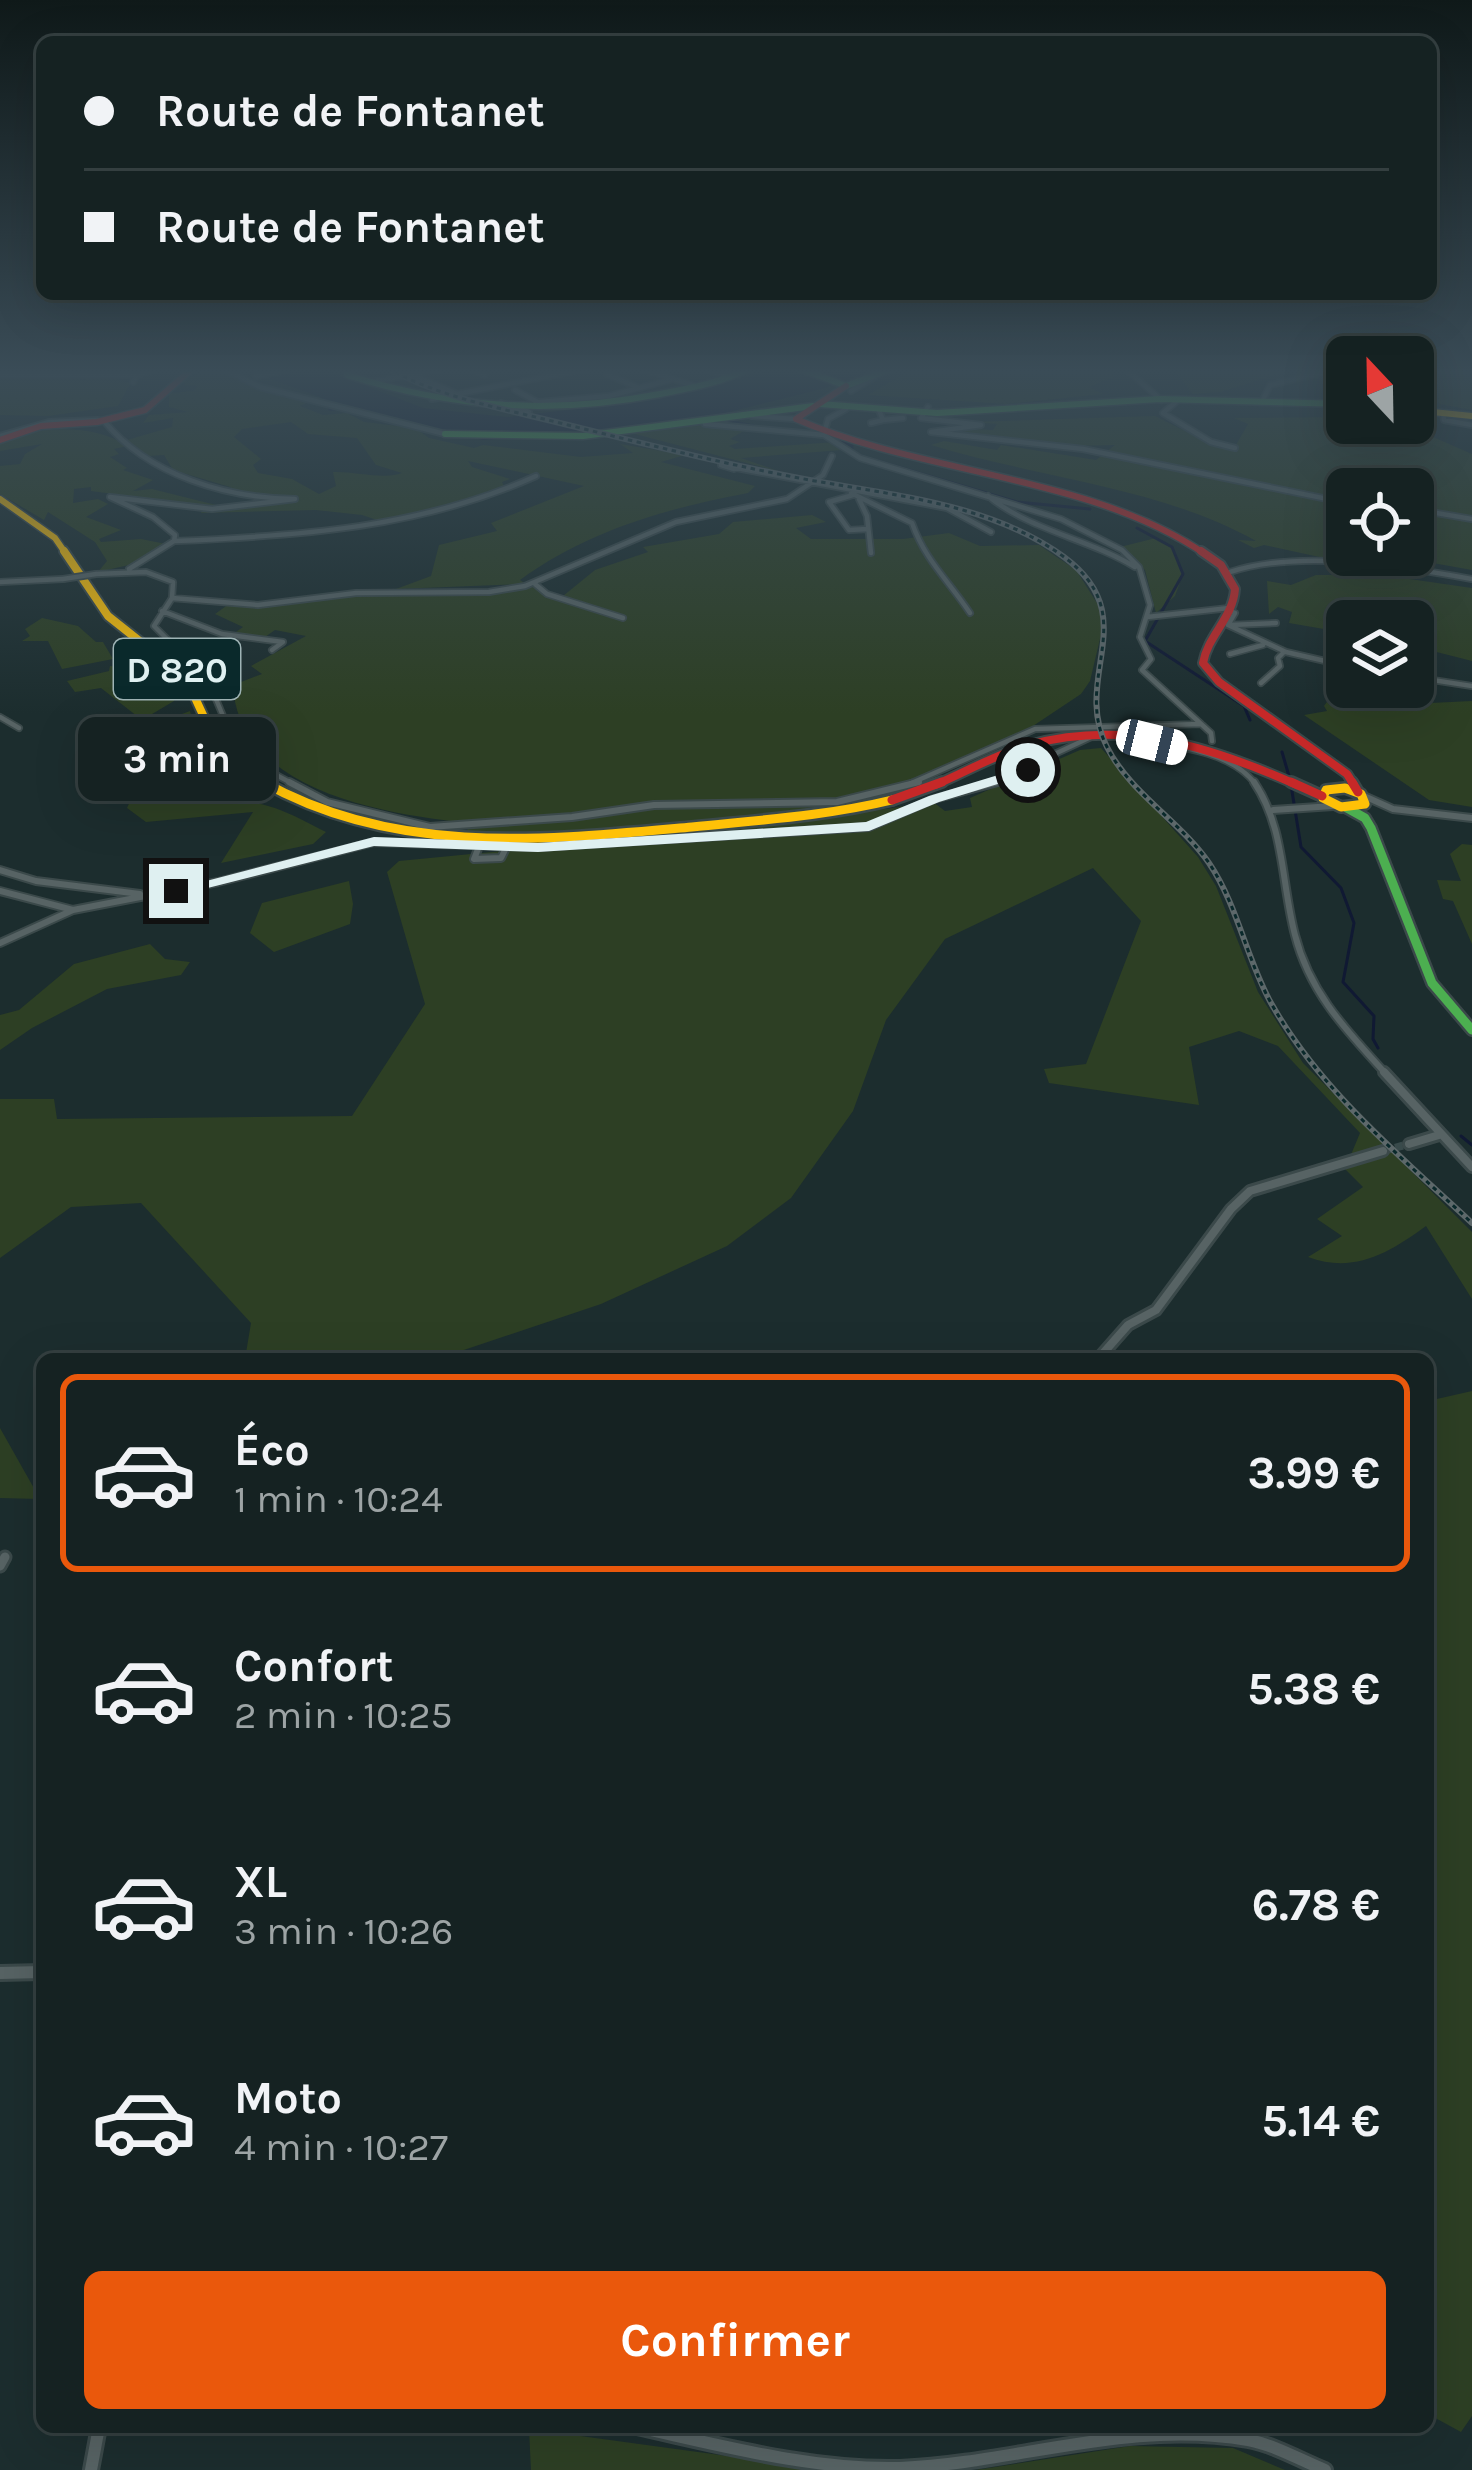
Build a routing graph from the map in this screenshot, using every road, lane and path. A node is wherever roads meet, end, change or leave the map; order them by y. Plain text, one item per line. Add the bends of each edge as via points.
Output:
1 (210, 483) edge
2 (520, 483) edge
3 (806, 483) edge
4 (949, 483) edge
5 (1008, 483) edge
6 (1251, 483) edge
7 (809, 484) junction
8 (844, 489) junction
9 (856, 495) junction
10 (987, 495) junction
11 (1326, 499) edge
12 (0, 500) edge
13 (1434, 513) edge
14 (1472, 519) edge
15 (868, 530) junction
16 (991, 532) dead end
17 (174, 541) junction
18 (872, 553) dead end
19 (1138, 567) junction
20 (129, 569) junction
21 (1230, 572) junction
22 (1472, 579) edge
23 (2, 584) edge
24 (536, 584) junction
25 (172, 598) junction
26 (162, 611) junction
27 (970, 613) dead end
28 (1229, 615) junction
29 (1151, 617) junction
30 (623, 618) dead end
31 (1276, 623) dead end
32 (1265, 644) junction
33 (272, 650) dead end
34 (1284, 652) junction
35 (1230, 654) dead end
36 (1326, 661) edge
37 (1434, 680) edge
38 (1261, 683) dead end
39 (1472, 686) edge
40 (0, 717) edge
41 (1201, 724) junction
42 (19, 728) dead end
43 (1206, 747) junction
44 (1336, 766) junction
45 (1330, 799) junction
46 (1363, 799) junction
47 (1273, 810) junction
48 (1472, 818) edge
49 (505, 823) junction
50 (494, 835) dead end
51 (506, 848) junction
52 (478, 849) dead end
53 (0, 870) edge
54 (0, 891) edge
55 (146, 896) junction
56 (73, 910) junction
57 (0, 944) edge
58 (1472, 1027) edge
59 (1439, 1135) junction
60 (1409, 1144) tunnel mouth
61 (1383, 1151) tunnel mouth
62 (1472, 1167) edge
63 (1103, 1353) edge
64 (36, 1972) edge
65 (0, 1973) edge
66 (98, 2433) edge
67 (664, 2433) edge
68 (91, 2470) edge
69 (1325, 2470) edge

1 - 17 street via 243,498 295,499 212,509 110,496 153,517
2 - 17 street via 385,524
3 - 7 street
4 - 10 street
5 - 21 main road via 1172,531 1204,546
6 - 11 street
7 - 8 street
7 - 24 street via 782,500 676,522
8 - 9 street
8 - 16 street via 947,508
9 - 15 street
9 - 15 street via 829,502 848,530
9 - 27 street via 913,524 924,558
10 - 19 street via 1006,511
10 - 19 street via 1055,516 1122,550
12 - 45 main road, D 820 via 65,548 108,616 186,678 214,739 240,769 338,818 451,838 582,838 839,813 905,799 1028,746 1105,733 1192,742
13 - 14 street
15 - 18 street
17 - 20 street
19 - 29 street
20 - 23 street, bridge
20 - 25 street via 171,579
21 - 22 street via 1267,561
21 - 28 main road via 1236,586
24 - 25 street via 258,605
24 - 30 street
25 - 26 street
26 - 33 street via 222,634 284,642
26 - 49 street via 154,626 208,680 237,746 270,775 327,802 410,824
28 - 29 street
28 - 31 street
28 - 32 street
28 - 44 main road via 1204,640 1207,670
29 - 41 street via 1140,643 1151,659 1142,670
32 - 34 street
32 - 35 street
34 - 36 street
34 - 38 street
37 - 39 street
40 - 42 street
41 - 43 street via 1211,733
41 - 49 street via 1035,729 923,781 837,802 654,805
43 - 47 street via 1246,771
43 - 51 street via 1093,737 996,783 869,826
44 - 45 main road via 1345,783
44 - 46 main road
45 - 46 main road
45 - 46 main road
45 - 47 street
45 - 58 main road via 1365,818 1437,992
46 - 48 street
46 - 58 main road via 1438,983
47 - 59 street via 1292,928 1311,983 1339,1027
49 - 50 street
51 - 52 street via 490,862 474,859
51 - 55 street via 374,842
53 - 55 street
54 - 56 street
55 - 56 street
56 - 57 street
59 - 60 street
59 - 62 street
61 - 63 street via 1250,1191 1156,1310 1128,1325
64 - 65 street
66 - 68 street
67 - 69 street via 811,2465 900,2468 1157,2434 1250,2440

